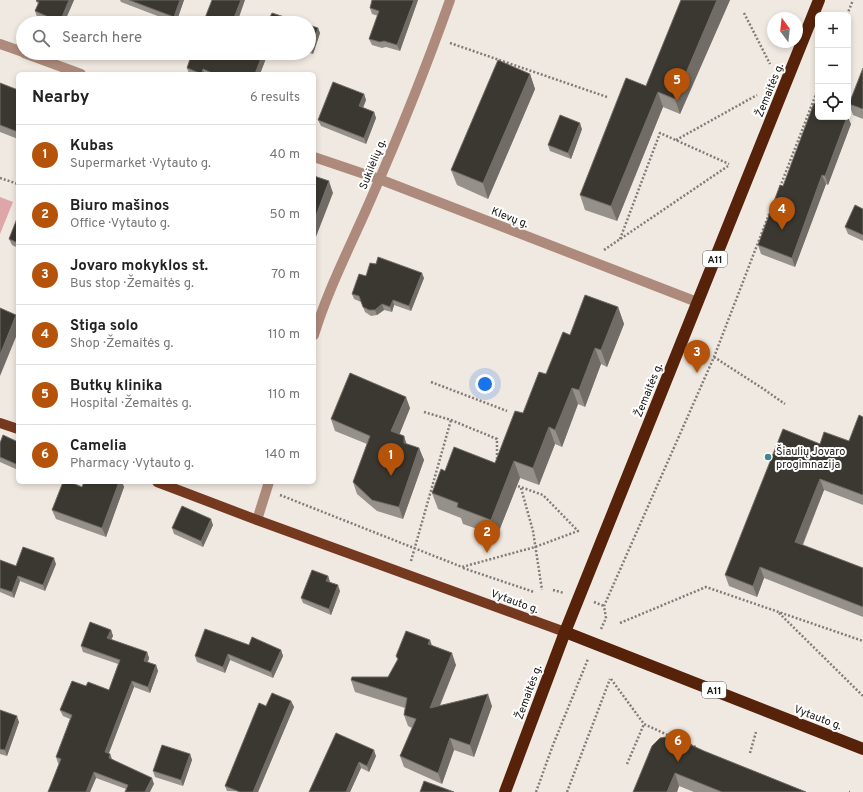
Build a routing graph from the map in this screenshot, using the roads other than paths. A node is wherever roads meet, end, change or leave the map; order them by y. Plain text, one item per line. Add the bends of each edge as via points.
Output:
1 (450, 0) edge
2 (819, 0) edge
3 (0, 44) edge
4 (16, 50) edge
5 (43, 60) edge
6 (76, 72) edge
7 (316, 158) edge
8 (379, 180) junction
9 (697, 302) junction
10 (316, 330) edge
11 (0, 423) edge
12 (16, 429) edge
13 (162, 484) edge
14 (267, 486) edge
15 (257, 520) junction
16 (565, 632) junction
17 (863, 749) edge
18 (505, 792) edge

1 - 8 street, Sukilėlių g.
2 - 9 highway, Žemaitės g. / A11
3 - 4 street
5 - 6 street
7 - 8 street, Klevų g.
8 - 9 street, Klevų g.
8 - 10 street, Sukilėlių g.
9 - 16 highway, Žemaitės g. / A11
11 - 12 main road
13 - 15 main road, Vytauto g.
14 - 15 street
15 - 16 main road, Vytauto g.
16 - 17 highway, Vytauto g. / A11
16 - 18 highway, Žemaitės g. / A11

